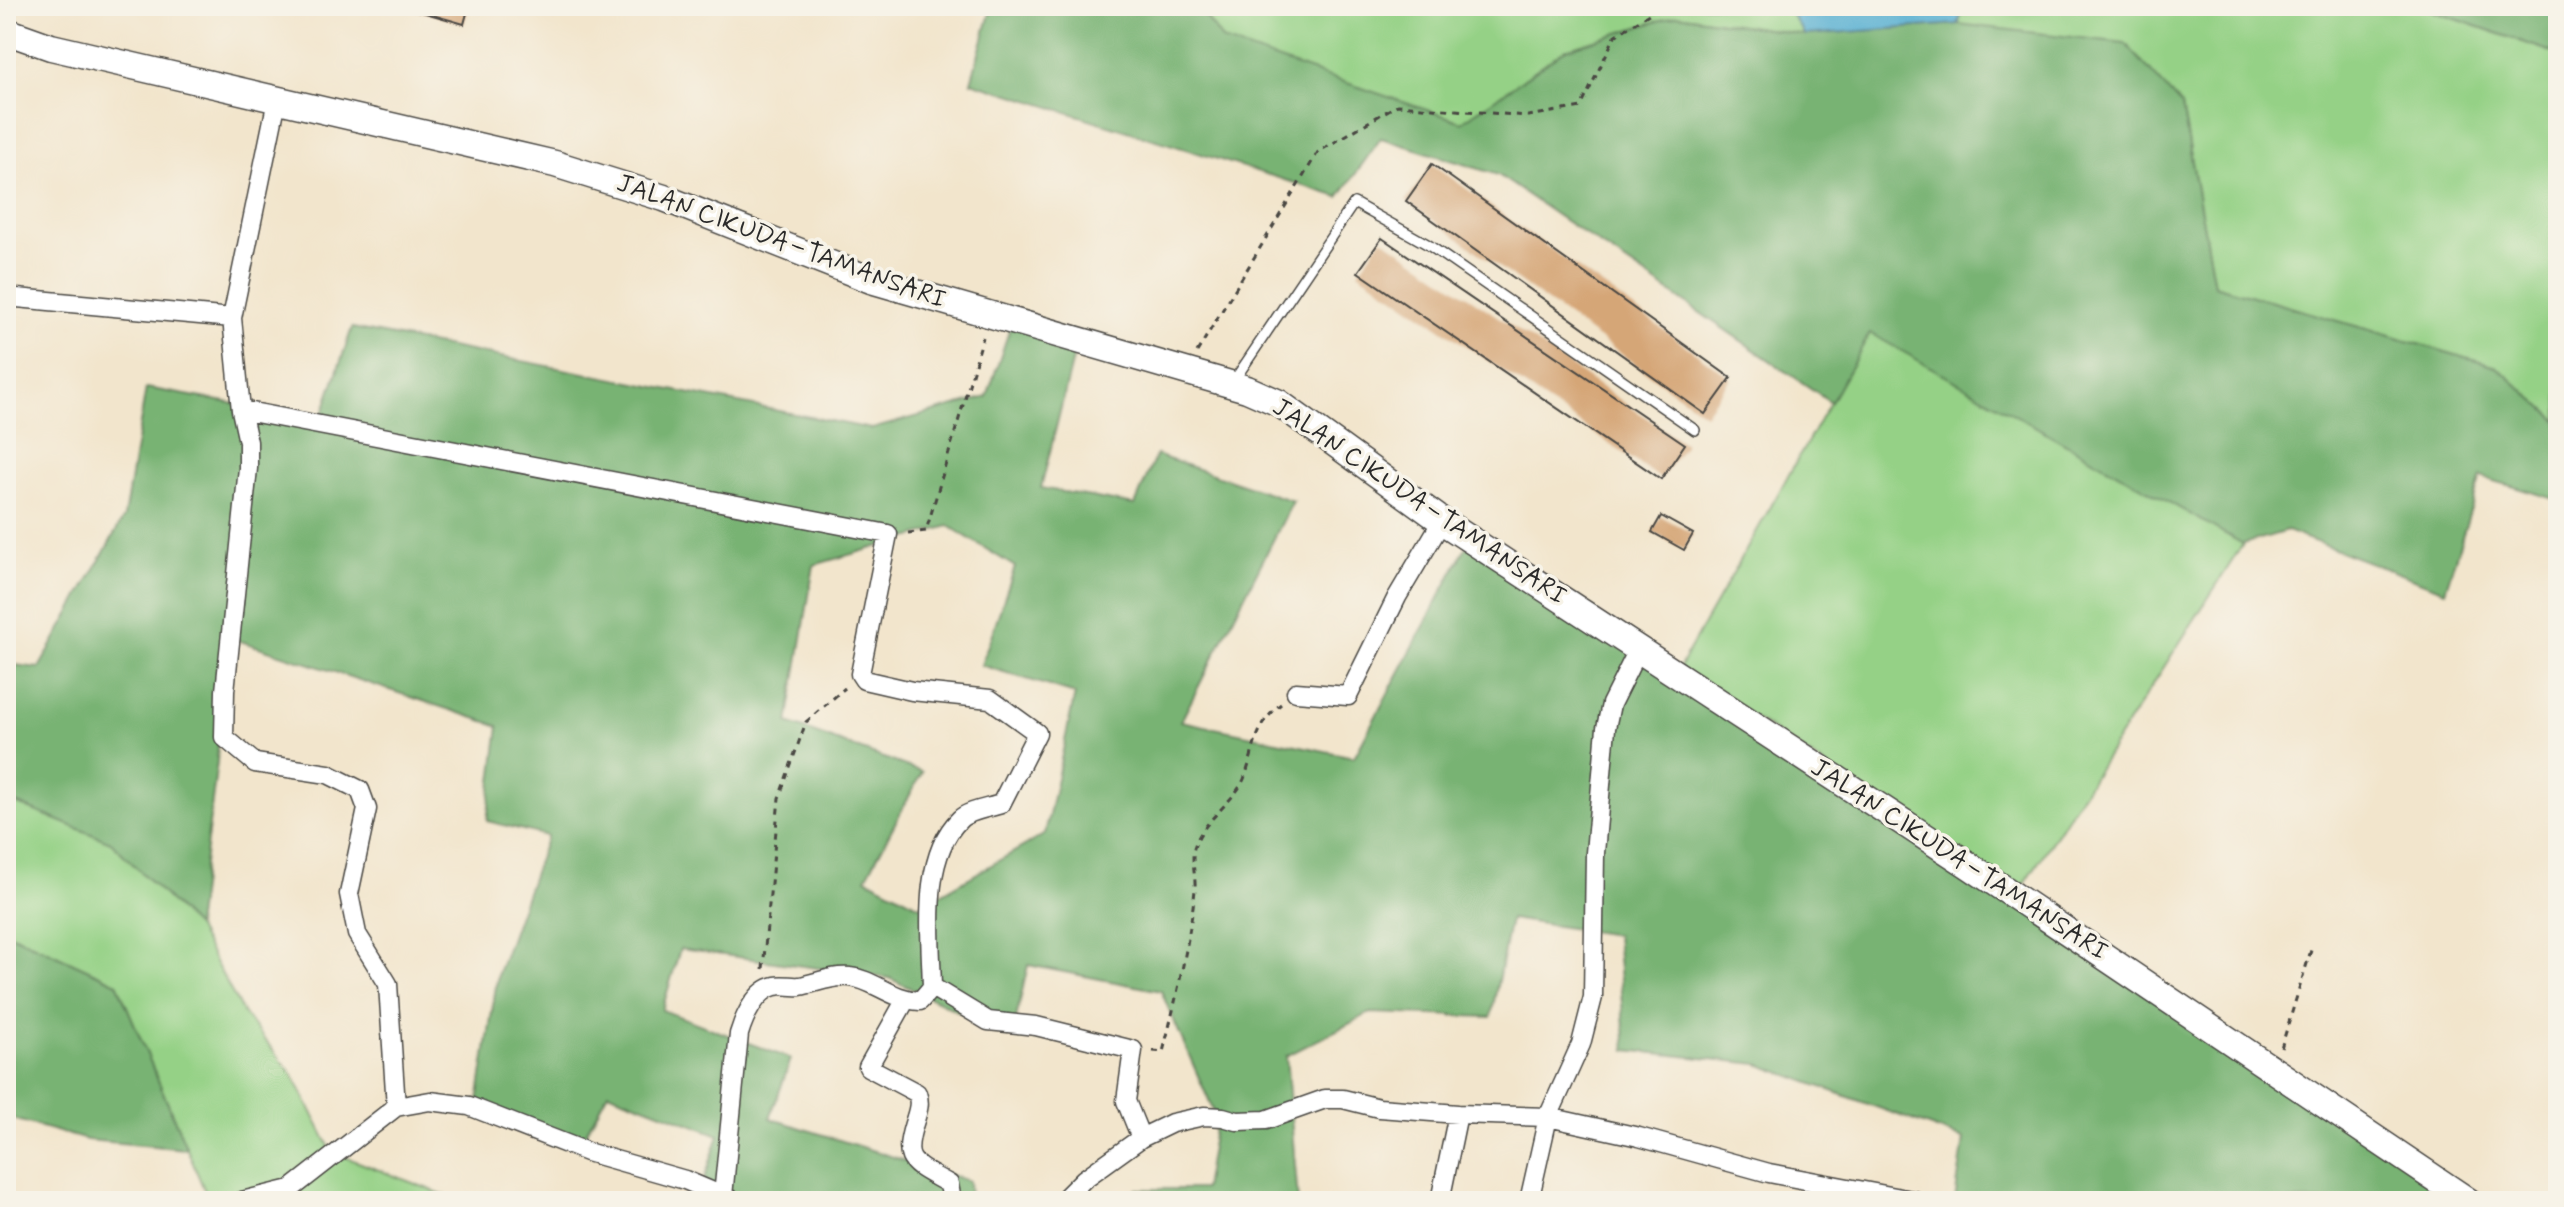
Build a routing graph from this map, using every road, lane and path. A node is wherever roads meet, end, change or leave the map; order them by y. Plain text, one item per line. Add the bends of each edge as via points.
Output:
1 (1661, 6) edge
2 (6, 31) edge
3 (277, 100) junction
4 (6, 297) edge
5 (990, 315) junction
6 (232, 318) junction
7 (1184, 373) junction
8 (1231, 385) junction
9 (241, 410) junction
10 (1695, 430) dead end
11 (1442, 521) junction
12 (888, 534) junction
13 (1638, 650) junction
14 (860, 674) junction
15 (1296, 692) joint
16 (2312, 947) dead end
17 (932, 987) junction
18 (761, 992) junction
19 (905, 1001) junction
20 (1133, 1050) junction
21 (2274, 1070) junction
22 (396, 1107) junction
23 (1458, 1114) junction
24 (1548, 1117) junction
25 (1141, 1138) junction
26 (729, 1198) edge
27 (242, 1201) edge
28 (952, 1201) edge
29 (1062, 1201) edge
30 (1440, 1201) edge
31 (1529, 1201) edge
32 (1917, 1201) edge
33 (2468, 1201) edge

1 - 7 path via 1615,36 1581,107 1528,116 1397,105 1318,152
2 - 3 street, JALAN CIKUDA–TAMANSARI via 51,47
3 - 5 street, JALAN CIKUDA–TAMANSARI via 555,164 664,198 871,280
3 - 6 street
4 - 6 street
5 - 7 street, JALAN CIKUDA–TAMANSARI
5 - 12 path via 926,531
6 - 9 street
7 - 8 street, JALAN CIKUDA–TAMANSARI
8 - 10 lane via 1354,203 1427,244
8 - 11 street, JALAN CIKUDA–TAMANSARI via 1279,403
9 - 12 street
9 - 22 street via 248,468 224,737 255,763 328,774 360,790 367,809 349,894 357,934 388,984
11 - 13 street, JALAN CIKUDA–TAMANSARI
11 - 15 street via 1348,696
12 - 14 street
13 - 21 street, JALAN CIKUDA–TAMANSARI
13 - 24 street via 1611,704 1606,728 1595,853 1593,997 1581,1044
14 - 17 street via 864,680 912,691 990,699 1037,733 1001,804 961,817 946,839 931,884
14 - 18 path via 806,722 779,798
15 - 20 path via 1266,716 1243,781 1194,847 1195,889 1163,1052
16 - 21 path
17 - 19 street via 920,1001
17 - 20 street via 988,1021 1036,1026
18 - 19 street via 851,977
18 - 26 street via 739,1034
19 - 28 street via 868,1067 917,1093 920,1103 907,1142 909,1157 949,1184
20 - 25 street via 1126,1101
21 - 33 street, JALAN CIKUDA–TAMANSARI
22 - 26 street via 430,1101 469,1106 587,1152
22 - 27 street via 291,1189
23 - 24 street
23 - 25 street via 1325,1099 1266,1120 1204,1116
23 - 30 street
24 - 31 street
24 - 32 street via 1769,1173
25 - 29 street

